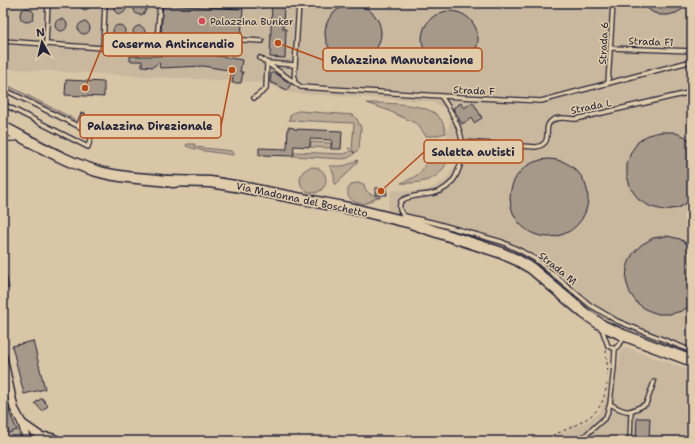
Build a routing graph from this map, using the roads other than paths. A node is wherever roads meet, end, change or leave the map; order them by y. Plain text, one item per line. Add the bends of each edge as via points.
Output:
1 (48, 3) edge
2 (105, 3) edge
3 (160, 3) edge
4 (205, 3) edge
5 (299, 3) edge
6 (613, 3) edge
7 (264, 6) dead end
8 (190, 37) dead end
9 (3, 41) edge
10 (262, 41) dead end
11 (46, 44) junction
12 (103, 48) junction
13 (610, 48) junction
14 (692, 51) edge
15 (260, 58) dead end
16 (692, 62) edge
17 (267, 63) junction
18 (295, 65) junction
19 (294, 82) junction
20 (608, 83) junction
21 (3, 89) edge
22 (692, 92) edge
23 (441, 96) junction
24 (254, 98) dead end
25 (3, 104) edge
26 (84, 115) dead end
27 (78, 126) junction
28 (3, 127) edge
29 (20, 136) junction
30 (3, 139) edge
31 (463, 142) junction
32 (603, 326) junction
33 (623, 335) junction
34 (614, 349) junction
35 (692, 351) edge
36 (3, 357) edge
37 (692, 361) edge
38 (654, 382) dead end
39 (610, 404) junction
40 (631, 412) junction
41 (22, 423) junction
42 (42, 437) junction
43 (27, 441) edge
44 (35, 441) edge
45 (59, 441) edge
46 (578, 441) edge
47 (630, 441) edge

1 - 11 lane
2 - 12 lane
3 - 12 lane via 158,42 150,49
4 - 7 lane
5 - 18 lane
6 - 13 lane, Strada 6
8 - 10 lane
9 - 11 lane
11 - 12 lane
13 - 14 lane, Strada F1
13 - 20 lane, Strada 6
15 - 17 lane, Strada F
16 - 20 lane, Strada F
17 - 18 lane
17 - 19 lane, Strada F
17 - 24 lane via 266,89
18 - 19 lane
19 - 23 lane, Strada F via 300,88
20 - 23 lane, Strada F via 541,101
21 - 27 lane
22 - 31 lane, Strada L via 576,119 552,120 548,128 547,141 536,147
23 - 31 lane via 450,108
25 - 27 lane via 88,148 92,133
26 - 27 lane
28 - 29 main road, Via Madonna del Boschetto
29 - 30 lane
29 - 32 main road, Via Madonna del Boschetto via 58,156 87,168 114,175 228,190 434,231 499,252 531,268
31 - 35 lane, Strada M via 461,164 450,185 440,191 403,199 400,203 402,214 502,242 535,259 590,305 617,321
32 - 33 main road, Via Madonna del Boschetto
32 - 34 lane via 602,332 608,346
33 - 34 lane via 622,341
33 - 37 main road, Via Madonna del Boschetto
34 - 39 lane
36 - 41 street via 14,408
38 - 40 lane via 646,404
39 - 40 lane
39 - 46 lane via 606,417
40 - 47 lane
41 - 42 street
41 - 43 street
42 - 44 street
42 - 45 street via 48,436

